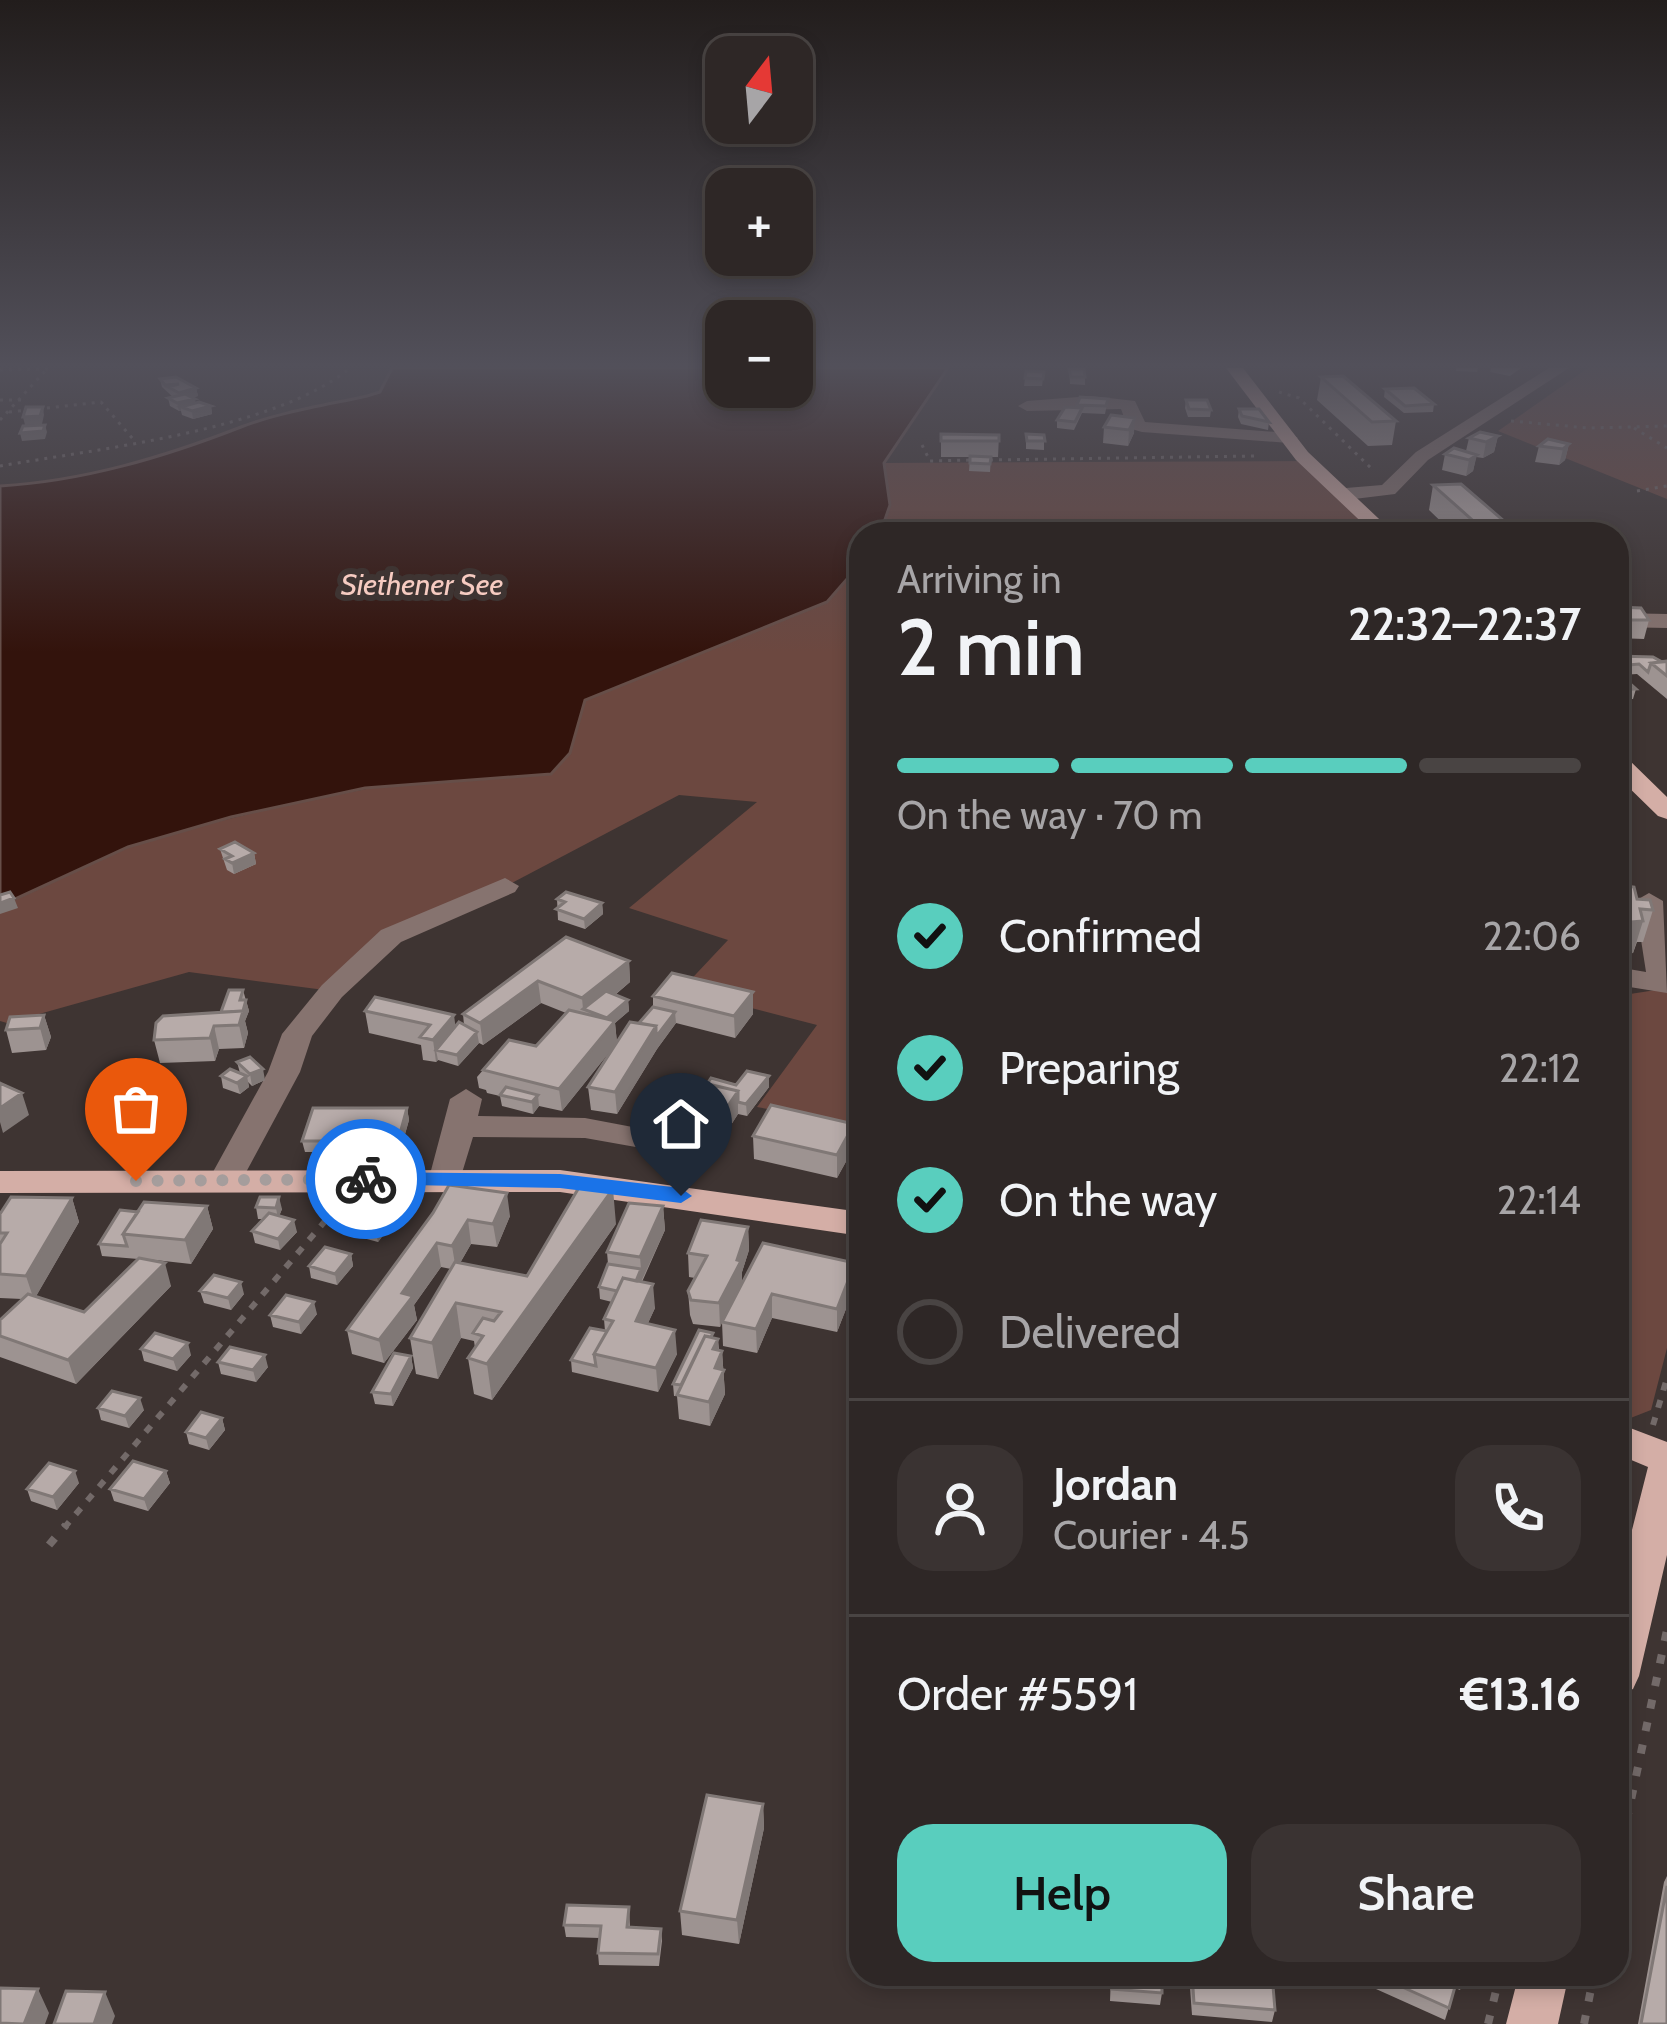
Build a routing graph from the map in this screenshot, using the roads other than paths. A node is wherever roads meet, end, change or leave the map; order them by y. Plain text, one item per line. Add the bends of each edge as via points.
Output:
1 (1311, 462) edge
2 (1415, 462) edge
3 (1353, 494) junction
4 (1375, 522) edge
5 (1629, 620) edge
6 (1667, 621) edge
7 (1629, 774) edge
8 (1667, 811) edge
9 (506, 886) dead end
10 (1649, 901) edge
11 (1629, 978) edge
12 (1665, 984) edge
13 (646, 1139) dead end
14 (446, 1178) junction
15 (225, 1181) junction
16 (0, 1182) edge
17 (849, 1222) edge
18 (1649, 1453) edge
19 (1629, 1592) edge
20 (1541, 1986) edge
21 (1532, 2024) edge

1 - 3 main road
2 - 3 street via 1388,490
3 - 4 main road
5 - 6 street
7 - 8 main road
9 - 15 street via 391,936 332,991 297,1034
10 - 12 street
11 - 12 street
13 - 14 street via 462,1112
14 - 15 main road
14 - 17 main road via 634,1188
15 - 16 main road
18 - 19 main road
20 - 21 main road

